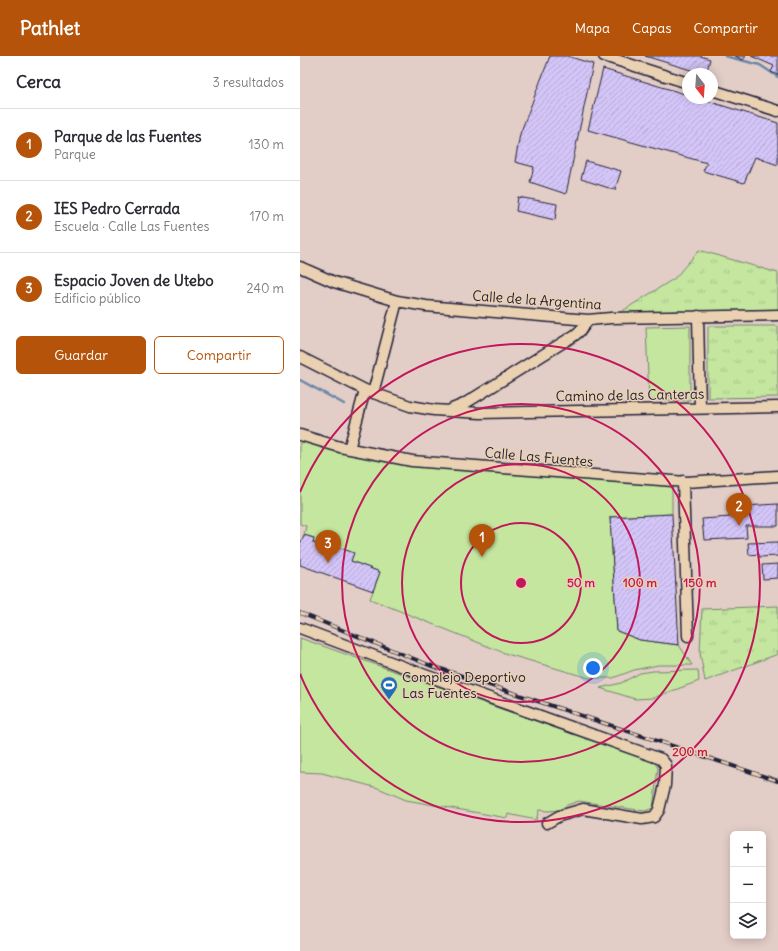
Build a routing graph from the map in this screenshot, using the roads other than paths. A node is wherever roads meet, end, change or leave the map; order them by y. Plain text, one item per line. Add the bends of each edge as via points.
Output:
1 (604, 56) edge
2 (682, 81) edge
3 (718, 92) edge
4 (778, 111) edge
5 (300, 267) edge
6 (397, 301) junction
7 (778, 315) edge
8 (698, 316) junction
9 (588, 320) junction
10 (300, 357) edge
11 (369, 391) junction
12 (474, 397) junction
13 (778, 407) edge
14 (700, 408) junction
15 (446, 410) junction
16 (478, 412) junction
17 (300, 435) edge
18 (349, 449) junction
19 (778, 476) edge
20 (683, 481) junction
21 (300, 628) edge
22 (688, 636) dead end
23 (547, 823) dead end

1 - 2 street
3 - 4 street
5 - 6 street, Calle de la Argentina via 334,282
6 - 9 street, Calle de la Argentina via 426,306
6 - 11 street
7 - 8 street, Calle de la Argentina
8 - 9 street, Calle de la Argentina
8 - 14 street
9 - 12 street via 575,335
10 - 11 street, Camino de las Canteras
11 - 15 street, Camino de las Canteras via 410,406
11 - 18 street
12 - 15 street
12 - 16 street via 479,405
13 - 14 street, Camino de las Canteras
14 - 16 street, Camino de las Canteras
15 - 16 street, Camino de las Canteras
17 - 18 street, Calle Las Fuentes
18 - 20 street, Calle Las Fuentes via 412,461
19 - 20 street, Calle Las Fuentes
20 - 22 street
21 - 23 street via 424,675 661,758 666,765 665,785 659,810 654,817 642,818 583,809 559,816

